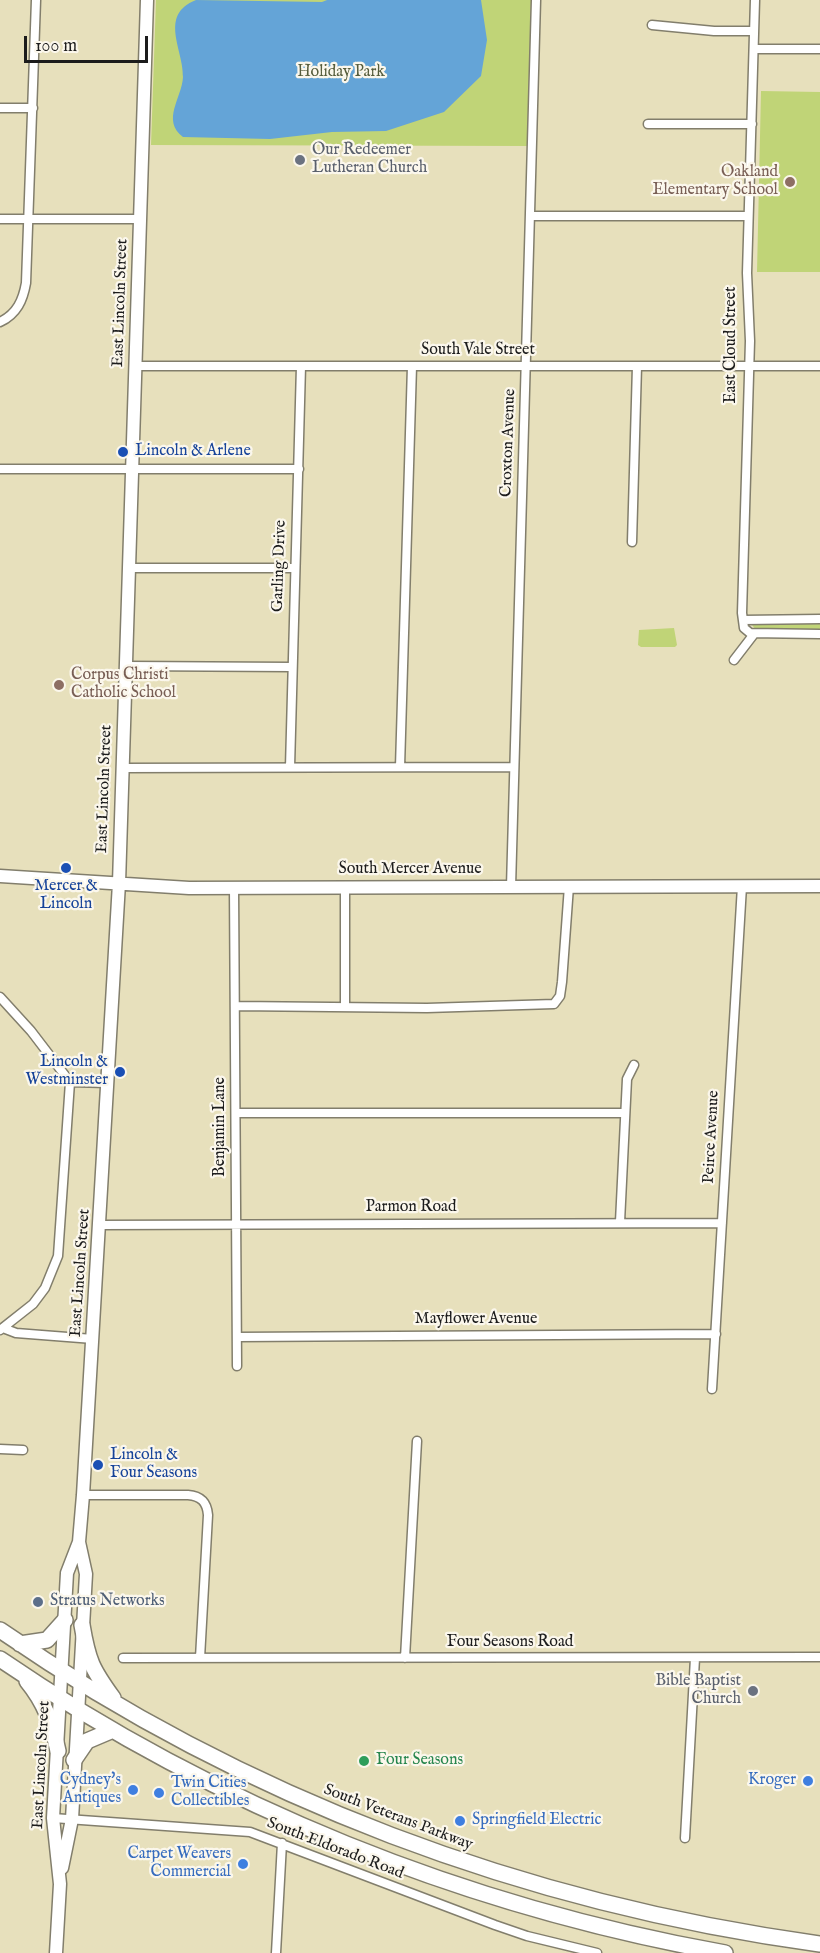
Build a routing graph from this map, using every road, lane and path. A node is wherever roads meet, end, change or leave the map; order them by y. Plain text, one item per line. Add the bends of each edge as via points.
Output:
1 (36, 0) edge
2 (147, 0) edge
3 (536, 0) edge
4 (755, 0) edge
5 (652, 25) dead end
6 (754, 32) junction
7 (754, 49) junction
8 (820, 49) edge
9 (0, 108) edge
10 (33, 108) junction
11 (648, 124) dead end
12 (752, 124) junction
13 (531, 216) junction
14 (748, 216) junction
15 (29, 218) junction
16 (0, 219) edge
17 (140, 219) junction
18 (0, 322) edge
19 (526, 365) junction
20 (136, 366) junction
21 (302, 366) junction
22 (412, 366) junction
23 (637, 366) junction
24 (749, 366) junction
25 (820, 366) edge
26 (132, 468) junction
27 (299, 469) junction
28 (0, 470) edge
29 (632, 542) dead end
30 (129, 568) junction
31 (295, 568) junction
32 (820, 619) edge
33 (744, 620) junction
34 (754, 634) junction
35 (820, 634) edge
36 (734, 660) dead end
37 (126, 666) junction
38 (292, 667) junction
39 (290, 767) junction
40 (400, 767) junction
41 (514, 767) junction
42 (122, 768) junction
43 (0, 876) edge
44 (119, 883) junction
45 (569, 886) junction
46 (742, 886) junction
47 (820, 886) edge
48 (234, 887) junction
49 (345, 887) junction
50 (512, 887) junction
51 (0, 997) edge
52 (236, 1006) junction
53 (345, 1007) junction
54 (634, 1065) dead end
55 (70, 1082) junction
56 (108, 1083) junction
57 (236, 1113) junction
58 (625, 1113) junction
59 (620, 1222) junction
60 (237, 1223) junction
61 (722, 1223) junction
62 (100, 1225) junction
63 (2, 1329) edge
64 (716, 1334) junction
65 (237, 1337) junction
66 (93, 1339) junction
67 (237, 1366) dead end
68 (712, 1389) dead end
69 (417, 1441) dead end
70 (0, 1449) edge
71 (23, 1450) dead end
72 (83, 1495) junction
73 (79, 1542) junction
74 (65, 1620) junction
75 (82, 1625) junction
76 (0, 1630) edge
77 (20, 1644) junction
78 (820, 1657) edge
79 (123, 1658) dead end
80 (200, 1658) junction
81 (405, 1658) junction
82 (695, 1658) junction
83 (0, 1659) edge
84 (63, 1671) junction
85 (19, 1672) junction
86 (79, 1681) junction
87 (61, 1697) junction
88 (119, 1706) junction
89 (77, 1707) junction
90 (113, 1730) junction
91 (58, 1751) junction
92 (74, 1760) junction
93 (53, 1818) junction
94 (72, 1819) junction
95 (685, 1838) dead end
96 (282, 1843) junction
97 (60, 1884) junction
98 (820, 1944) edge
99 (56, 1953) edge
100 (276, 1953) edge
101 (597, 1953) edge
102 (725, 1953) edge

1 - 10 street
2 - 17 main road, East Lincoln Street
3 - 13 street, Croxton Avenue
4 - 6 street
5 - 6 street
6 - 7 street, East Cloud Street
7 - 8 street
7 - 12 street, East Cloud Street
9 - 10 street
10 - 15 street
11 - 12 street
12 - 14 street, East Cloud Street
13 - 14 street
13 - 19 street, Croxton Avenue
14 - 24 street, East Cloud Street
15 - 16 street
15 - 17 street
15 - 18 street via 23,298 16,310
17 - 20 main road, East Lincoln Street
19 - 22 street, South Vale Street
19 - 23 street, South Vale Street
19 - 41 street, Croxton Avenue
20 - 21 street, South Vale Street
20 - 26 main road, East Lincoln Street
21 - 22 street, South Vale Street
21 - 27 street, Garling Drive
22 - 40 street
23 - 24 street, South Vale Street
23 - 29 street
24 - 25 street, South Vale Street
24 - 33 street, East Cloud Street
26 - 27 street
26 - 28 street
26 - 30 main road, East Lincoln Street
27 - 31 street, Garling Drive
30 - 31 street
30 - 37 main road, East Lincoln Street
31 - 38 street, Garling Drive
32 - 33 street
33 - 34 street via 744,628
34 - 35 street
34 - 36 street
37 - 38 street
37 - 42 main road, East Lincoln Street
38 - 39 street, Garling Drive
39 - 40 street
39 - 42 street
40 - 41 street
41 - 50 street, Croxton Avenue
42 - 44 main road, East Lincoln Street
43 - 44 main road, South Mercer Avenue
44 - 48 main road, South Mercer Avenue
44 - 56 main road, East Lincoln Street
45 - 46 main road, South Mercer Avenue
45 - 50 main road, South Mercer Avenue
45 - 53 street via 558,1001 543,1006
46 - 47 main road, South Mercer Avenue
46 - 61 street, Peirce Avenue
48 - 49 main road, South Mercer Avenue
48 - 52 street, Benjamin Lane
49 - 50 main road, South Mercer Avenue
49 - 53 street
51 - 55 street
52 - 53 street
52 - 57 street, Benjamin Lane
54 - 58 street via 627,1079
55 - 56 street
55 - 63 street via 58,1256 33,1305
56 - 62 main road, East Lincoln Street
57 - 58 street
57 - 60 street, Benjamin Lane
58 - 59 street
59 - 60 street, Parmon Road
59 - 61 street, Parmon Road
60 - 62 street, Parmon Road
60 - 65 street, Benjamin Lane
61 - 64 street, Peirce Avenue
62 - 66 main road, East Lincoln Street
63 - 66 street
64 - 65 street, Mayflower Avenue
64 - 68 street, Peirce Avenue
65 - 67 street, Benjamin Lane
66 - 72 main road, East Lincoln Street
69 - 81 street
70 - 71 street
72 - 73 main road, East Lincoln Street
72 - 80 street via 188,1495 200,1497 206,1504
73 - 74 main road, East Lincoln Street via 67,1573
73 - 75 main road, East Lincoln Street via 86,1574
74 - 77 highway via 47,1641
74 - 84 main road, East Lincoln Street
75 - 86 main road, East Lincoln Street
75 - 88 highway via 94,1674
76 - 77 highway, South Veterans Parkway
77 - 84 highway, South Veterans Parkway
78 - 82 street, Four Seasons Road
79 - 80 street, Four Seasons Road
80 - 81 street, Four Seasons Road
81 - 82 street, Four Seasons Road
82 - 95 street
83 - 85 highway
84 - 86 highway, South Veterans Parkway
84 - 87 main road, East Lincoln Street
85 - 87 highway
85 - 91 highway via 52,1719
86 - 88 highway, South Veterans Parkway
86 - 89 main road, East Lincoln Street
87 - 89 highway
87 - 91 main road, East Lincoln Street
88 - 98 highway, South Veterans Parkway via 320,1808 444,1856 621,1908
89 - 90 highway
89 - 92 main road, East Lincoln Street
90 - 92 highway via 87,1741
90 - 102 highway via 255,1804 428,1875 588,1924
91 - 93 main road, East Lincoln Street
92 - 94 main road, East Lincoln Street
93 - 94 street, South Eldorado Road
93 - 97 main road, East Lincoln Street
94 - 96 street, South Eldorado Road via 237,1829
94 - 97 main road, East Lincoln Street
96 - 100 street
96 - 101 street, South Eldorado Road via 504,1928
97 - 99 main road, East Lincoln Street

